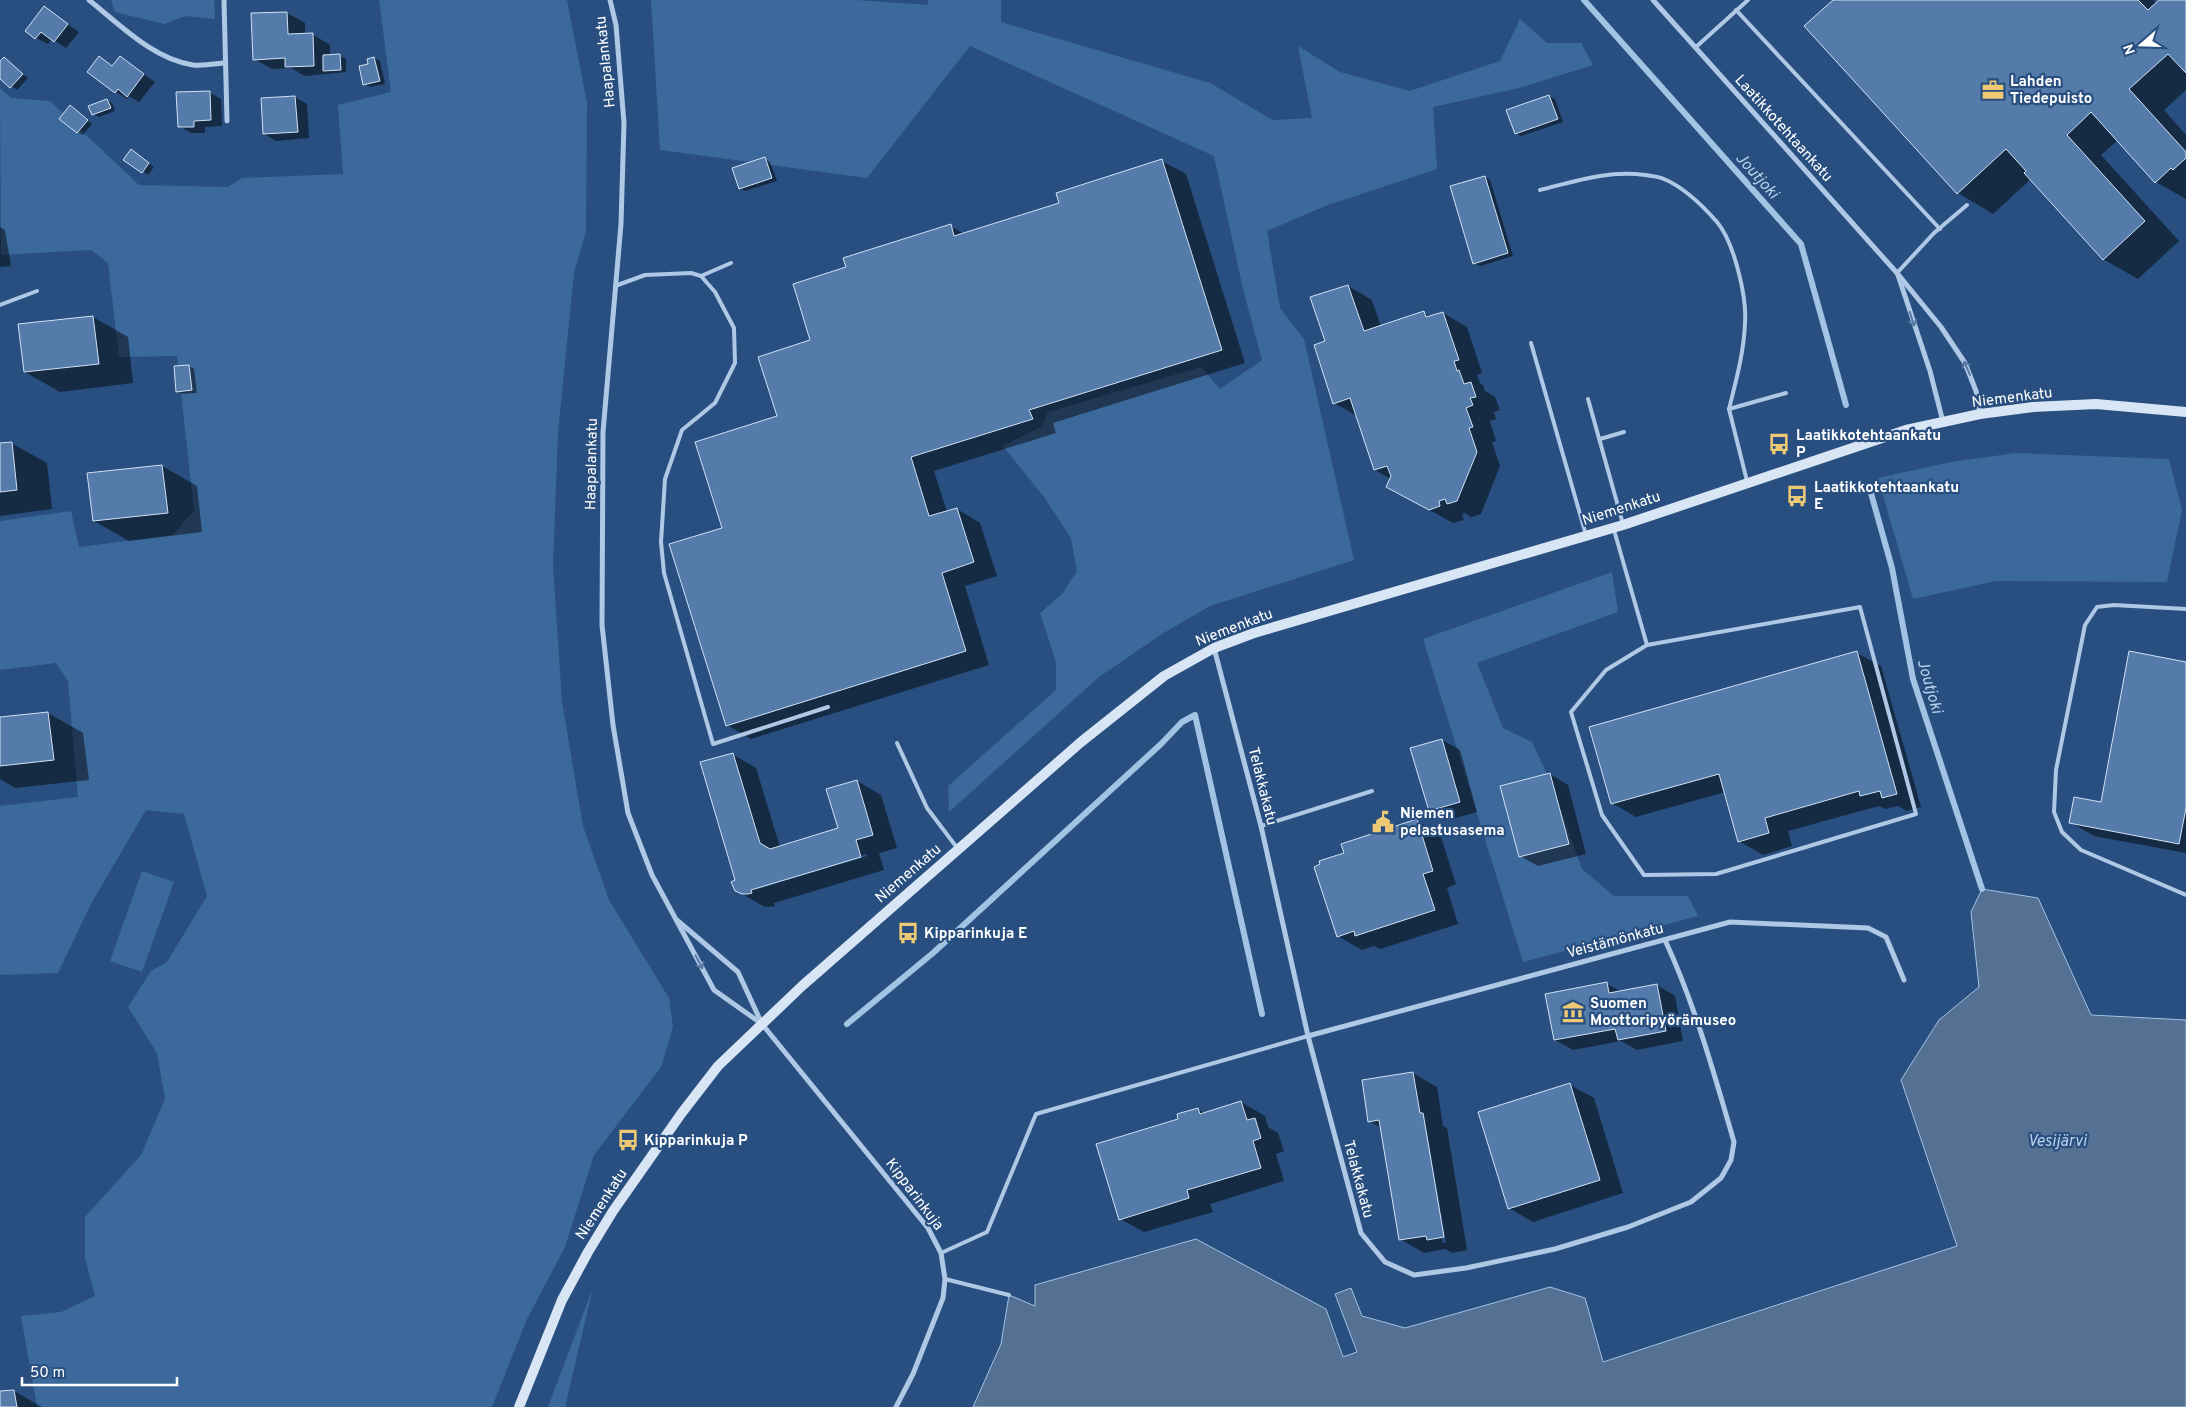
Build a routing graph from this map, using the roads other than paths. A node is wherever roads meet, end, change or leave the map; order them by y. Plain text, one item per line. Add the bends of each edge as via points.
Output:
1 (89, 0) edge
2 (224, 0) edge
3 (610, 0) edge
4 (1654, 0) edge
5 (1748, 0) edge
6 (1736, 10) junction
7 (1696, 47) junction
8 (224, 63) junction
9 (227, 121) dead end
10 (1540, 190) dead end
11 (1967, 205) dead end
12 (1940, 229) junction
13 (731, 263) dead end
14 (1897, 272) junction
15 (701, 276) junction
16 (615, 286) junction
17 (37, 290) dead end
18 (0, 304) edge
19 (1531, 343) dead end
20 (1786, 393) dead end
21 (1588, 399) dead end
22 (1729, 409) junction
23 (2186, 412) edge
24 (1980, 414) junction
25 (1943, 422) junction
26 (1624, 432) dead end
27 (1600, 440) junction
28 (1747, 482) junction
29 (1618, 526) junction
30 (1586, 535) junction
31 (2186, 609) edge
32 (1647, 645) junction
33 (1214, 648) junction
34 (828, 707) dead end
35 (897, 742) dead end
36 (1372, 791) dead end
37 (1261, 826) junction
38 (958, 850) junction
39 (2186, 895) edge
40 (676, 919) junction
41 (1665, 940) junction
42 (1904, 980) dead end
43 (762, 1024) junction
44 (1308, 1036) junction
45 (941, 1253) junction
46 (945, 1279) junction
47 (1009, 1295) dead end
48 (519, 1407) edge
49 (896, 1407) edge

1 - 8 street via 167,58 193,65
2 - 8 street
3 - 16 street, Haapalankatu via 616,25 624,123 621,224
4 - 7 street, Laatikkotehtaankatu
5 - 6 lane
6 - 7 lane
6 - 12 lane
7 - 14 street, Laatikkotehtaankatu
8 - 9 street
10 - 22 lane via 1600,174 1632,173 1663,178 1685,192 1718,223 1732,251 1743,290 1746,322
11 - 12 lane
12 - 14 lane
13 - 15 lane
24 -> 14 street, Laatikkotehtaankatu via 1976,391 1965,363
14 -> 25 street, Laatikkotehtaankatu
15 - 16 lane via 691,273 645,275
15 - 34 lane via 716,292 734,328 735,363 715,403 682,430 664,479 661,542 664,573 712,744
16 - 40 street, Haapalankatu via 603,432 602,625 613,725 628,813 652,875
17 - 18 lane
19 - 30 lane
20 - 22 lane
21 - 27 lane
22 - 28 lane
23 - 24 street, Niemenkatu via 2096,404
24 - 25 street, Niemenkatu
25 - 28 street, Niemenkatu via 1906,430
26 - 27 lane
27 - 29 lane
28 - 29 street, Niemenkatu
29 - 30 street, Niemenkatu
29 - 32 lane
30 - 33 street, Niemenkatu via 1254,633
31 - 39 lane via 2097,607 2086,625 2056,770 2054,812 2062,832 2081,850
32 - 32 lane via 1606,670 1572,712 1602,815 1644,875 1716,874 1916,814 1860,607
33 - 37 street, Telakkakatu
33 - 38 street, Niemenkatu via 1164,676 1081,742
35 - 38 lane via 928,808
36 - 37 lane
37 - 44 street, Telakkakatu
38 - 43 street, Niemenkatu
40 - 43 street, Haapalankatu via 738,972
40 -> 43 street, Haapalankatu via 714,990
41 - 42 street, Veistämönkatu via 1730,922 1868,928 1886,937
41 - 44 street, Veistämönkatu
41 - 44 street, Telakkakatu via 1701,1029 1734,1142 1731,1160 1721,1178 1691,1202 1628,1227 1555,1249 1466,1268 1414,1275 1385,1262 1360,1233
43 - 45 street, Kipparinkuja via 928,1228
43 - 48 street, Niemenkatu via 718,1066 613,1211 562,1300
44 - 45 lane via 1036,1114 987,1232
45 - 46 street, Kipparinkuja
46 - 47 lane
46 - 49 street, Kipparinkuja via 943,1298 913,1374

